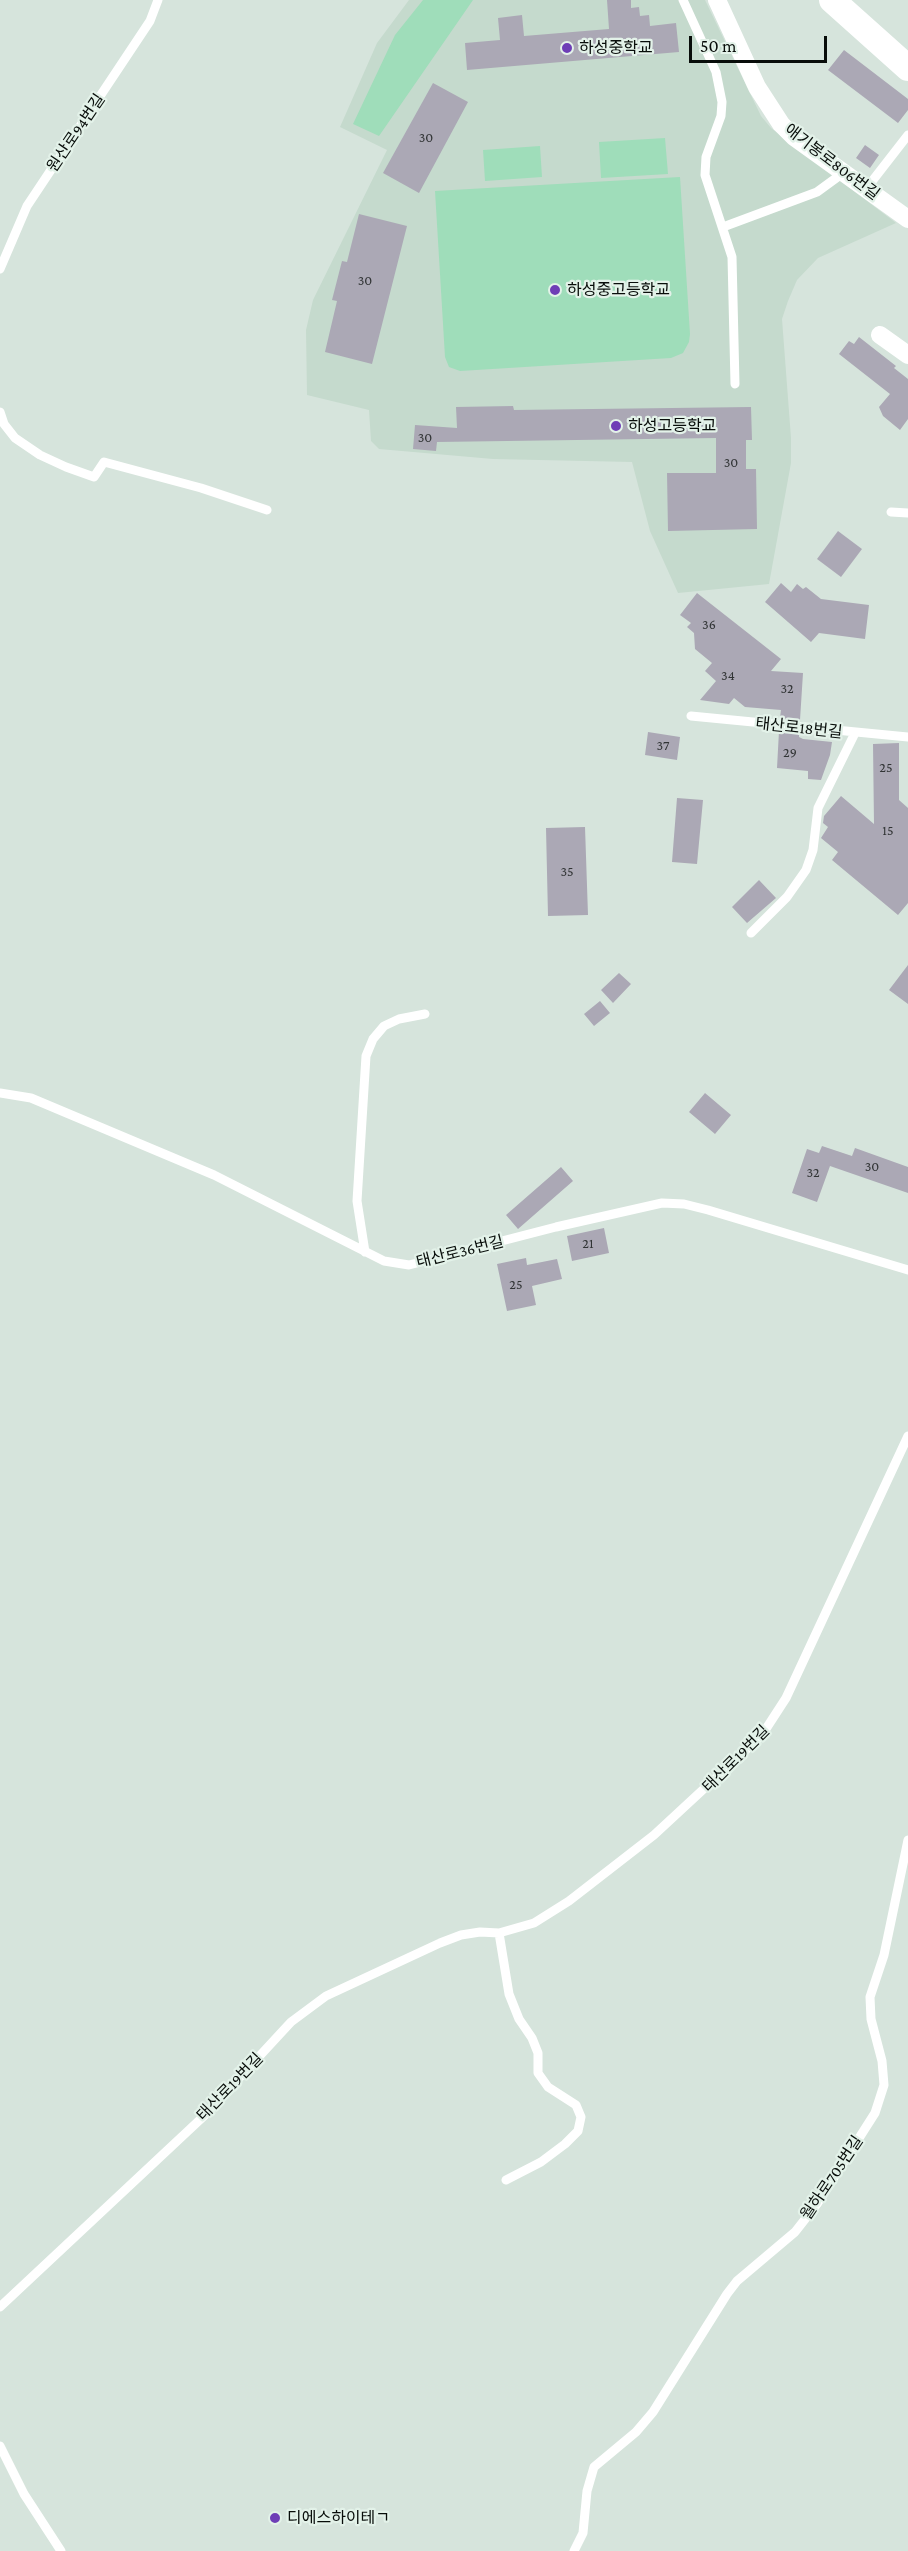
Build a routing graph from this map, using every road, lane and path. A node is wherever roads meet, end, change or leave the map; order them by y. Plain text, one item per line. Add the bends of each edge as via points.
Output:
1 (158, 0) edge
2 (682, 0) edge
3 (717, 0) edge
4 (832, 0) edge
5 (908, 68) edge
6 (908, 135) edge
7 (843, 173) junction
8 (866, 189) junction
9 (908, 219) edge
10 (723, 227) junction
11 (0, 269) edge
12 (880, 335) dead end
13 (908, 355) edge
14 (735, 384) dead end
15 (0, 412) edge
16 (267, 510) dead end
17 (891, 512) dead end
18 (908, 513) edge
19 (691, 716) dead end
20 (855, 733) junction
21 (908, 737) edge
22 (751, 933) dead end
23 (425, 1014) dead end
24 (0, 1092) edge
25 (365, 1252) junction
26 (908, 1270) edge
27 (908, 1436) edge
28 (908, 1840) edge
29 (499, 1934) junction
30 (506, 2180) dead end
31 (0, 2307) edge
32 (0, 2446) edge
33 (61, 2551) edge
34 (574, 2551) edge

1 - 11 lane, 원산로94번길 via 150,21 27,206
2 - 10 lane via 711,60 720,90 721,116 705,164 710,195
3 - 7 street, 애기봉로806번길 via 757,87 781,124
4 - 5 main road
6 - 8 lane
7 - 8 street, 애기봉로806번길
7 - 10 lane via 817,192
8 - 9 street, 애기봉로806번길
10 - 14 lane via 733,269
12 - 13 street
15 - 16 lane via 15,438 66,467 94,477 104,462
17 - 18 lane
19 - 20 lane, 태산로18번길
20 - 21 lane, 태산로18번길
20 - 22 lane via 818,808 813,850 806,870 787,897
23 - 25 lane via 384,1026 366,1056 357,1192
24 - 25 lane, 태산로36번길 via 41,1102 213,1175
25 - 26 lane, 태산로36번길 via 384,1261 409,1265 663,1203 708,1210
27 - 29 lane, 태산로19번길 via 786,1698 762,1735 662,1828 568,1901 534,1923
28 - 34 lane, 월하로705번길 via 884,1955 870,1997 884,2085 875,2113 795,2232 727,2294 653,2412 636,2432 594,2467 583,2533
29 - 30 lane via 509,1994 538,2053 538,2073 548,2087 576,2105 581,2117 578,2131 566,2144
29 - 31 lane, 태산로19번길 via 480,1932 440,1943 326,1996 291,2022 205,2115
32 - 33 lane via 24,2494

